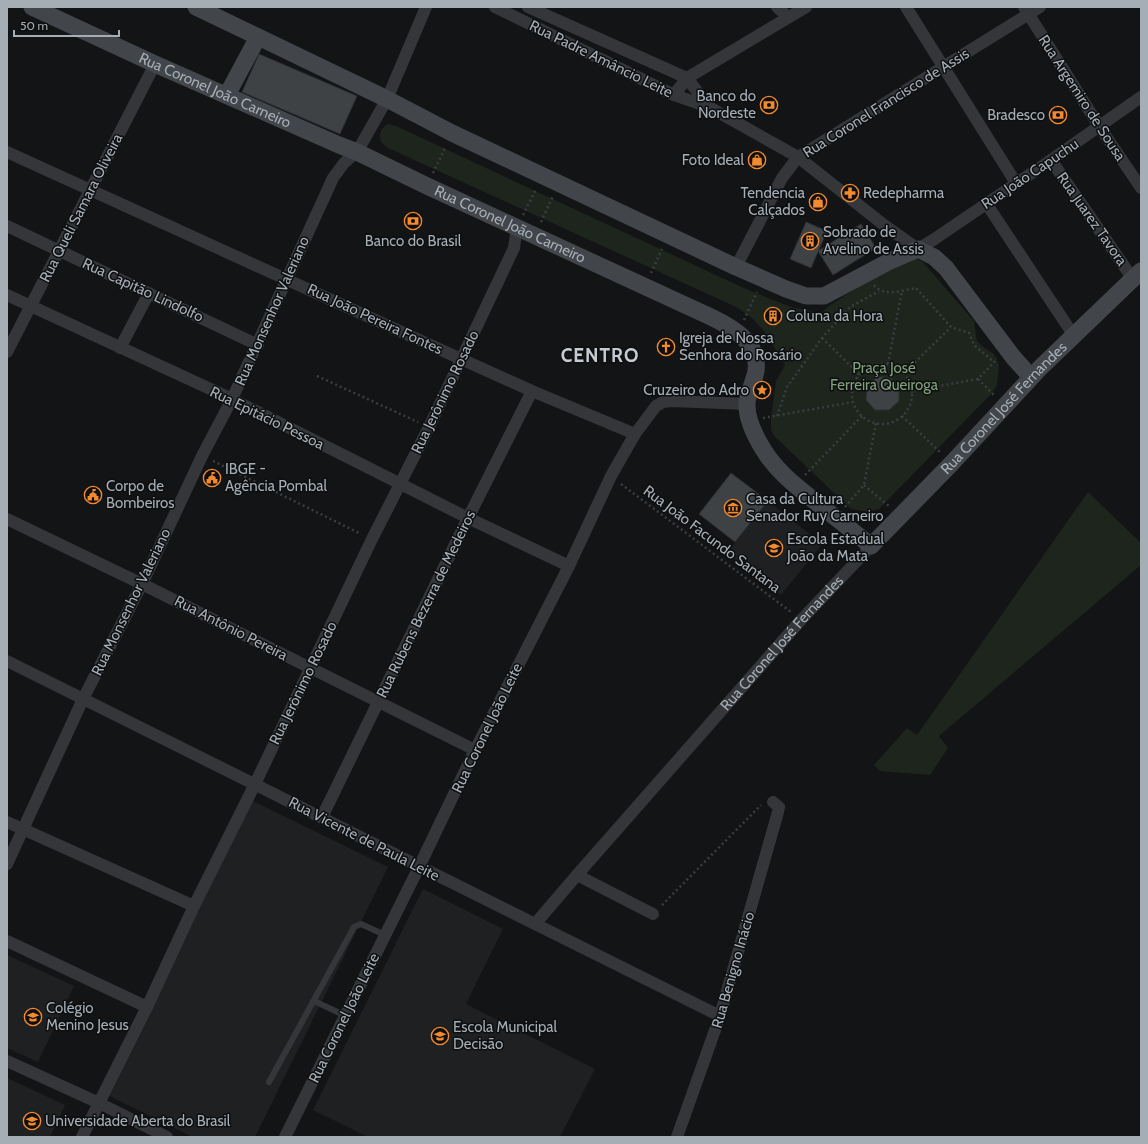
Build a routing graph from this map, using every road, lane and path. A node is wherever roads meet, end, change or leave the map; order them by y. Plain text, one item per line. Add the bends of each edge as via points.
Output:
1 (32, 7) edge
2 (196, 7) edge
3 (426, 7) edge
4 (495, 7) edge
5 (528, 7) edge
6 (777, 7) edge
7 (806, 7) edge
8 (906, 7) edge
9 (1040, 7) edge
10 (1027, 11) edge
11 (788, 17) junction
12 (258, 37) junction
13 (155, 64) junction
14 (943, 67) junction
15 (687, 78) junction
16 (674, 95) junction
17 (227, 96) junction
18 (1141, 97) edge
19 (387, 99) junction
20 (709, 107) junction
21 (1099, 126) junction
22 (452, 133) junction
23 (7, 152) edge
24 (357, 152) junction
25 (798, 157) junction
26 (1051, 160) junction
27 (542, 176) junction
28 (1016, 183) junction
29 (559, 184) junction
30 (427, 186) junction
31 (1141, 188) edge
32 (90, 190) junction
33 (986, 203) junction
34 (7, 226) edge
35 (517, 227) junction
36 (535, 235) junction
37 (668, 235) junction
38 (918, 249) junction
39 (59, 250) junction
40 (736, 267) junction
41 (865, 275) junction
42 (1137, 275) edge
43 (286, 279) junction
44 (763, 279) junction
45 (645, 286) junction
46 (902, 290) junction
47 (879, 291) junction
48 (149, 293) junction
49 (7, 295) edge
50 (30, 306) junction
51 (951, 326) junction
52 (738, 332) junction
53 (1074, 336) junction
54 (822, 338) junction
55 (258, 345) junction
56 (120, 348) junction
57 (1007, 350) junction
58 (7, 352) edge
59 (461, 359) junction
60 (994, 362) junction
61 (888, 364) junction
62 (904, 373) junction
63 (859, 374) junction
64 (317, 376) dead end
65 (1031, 378) junction
66 (978, 380) junction
67 (532, 391) junction
68 (912, 391) junction
69 (232, 399) junction
70 (853, 402) junction
71 (747, 404) junction
72 (1005, 405) junction
73 (777, 416) junction
74 (862, 416) junction
75 (902, 416) junction
76 (750, 421) junction
77 (876, 423) junction
78 (429, 427) junction
79 (635, 434) junction
80 (202, 456) junction
81 (952, 463) junction
82 (611, 476) junction
83 (400, 484) junction
84 (795, 485) junction
85 (864, 485) junction
86 (900, 515) junction
87 (468, 518) junction
88 (836, 518) junction
89 (7, 519) edge
90 (372, 539) junction
91 (871, 546) junction
92 (569, 566) junction
93 (142, 584) junction
94 (801, 620) junction
95 (7, 661) edge
96 (310, 668) junction
97 (83, 699) junction
98 (378, 702) junction
99 (475, 750) junction
100 (255, 784) junction
101 (773, 802) joint
102 (322, 817) junction
103 (7, 822) edge
104 (22, 829) junction
105 (7, 864) edge
106 (419, 867) junction
107 (577, 875) junction
108 (194, 906) junction
109 (653, 914) joint
110 (536, 924) junction
111 (386, 935) junction
112 (7, 941) edge
113 (314, 1001) junction
114 (147, 1007) junction
115 (346, 1016) junction
116 (720, 1016) junction
117 (7, 1061) edge
118 (269, 1082) dead end
119 (99, 1102) junction
120 (82, 1137) edge
121 (168, 1137) edge
122 (285, 1137) edge
123 (677, 1137) edge

1 - 13 main road, Rua Coronel João Carneiro
2 - 12 main road
3 - 19 street, Rua Monsenhor Valeriano
4 - 16 street, Rua Padre Amâncio Leite
5 - 15 street, Rua Padre Amâncio Leite
6 - 11 street
7 - 11 street
8 - 14 street
9 - 10 street, Rua Coronel Francisco de Assis
10 - 14 street, Rua Coronel Francisco de Assis
10 - 21 street, Rua Argemiro de Sousa
11 - 15 street
12 - 17 main road
12 - 19 main road
13 - 17 main road, Rua Coronel João Carneiro
13 - 32 street, Rua Queli Samara Oliveira
14 - 25 street, Rua Coronel Francisco de Assis
14 - 28 street
15 - 16 street
15 - 20 street, Rua Padre Amâncio Leite
16 - 20 street, Rua Padre Amâncio Leite
17 - 24 main road, Rua Coronel João Carneiro
18 - 21 street, Rua João Capuchu
19 - 22 main road
19 - 24 street, Rua Monsenhor Valeriano
20 - 25 street, Rua Padre Amâncio Leite
21 - 26 street, Rua João Capuchu
21 - 31 street, Rua Argemiro de Sousa
22 - 27 main road
22 - 30 path
23 - 32 street, Rua João Pereira Fontes
24 - 30 main road, Rua Coronel João Carneiro
24 - 43 street, Rua Monsenhor Valeriano via 344,163 333,178
25 - 38 street, Rua Padre Amâncio Leite
25 - 40 street, Rua Coronel Francisco de Assis via 782,178
26 - 28 street, Rua João Capuchu
26 - 42 street, Rua Juarez Tavora
27 - 29 main road
27 - 35 path
28 - 33 street, Rua João Capuchu
29 - 36 path
29 - 37 main road
30 - 35 main road, Rua Coronel João Carneiro
32 - 39 street, Rua Queli Samara Oliveira
32 - 43 street, Rua João Pereira Fontes
33 - 38 street, Rua João Capuchu
33 - 53 street
34 - 39 street, Rua Capitão Lindolfo
35 - 36 main road, Rua Coronel João Carneiro
35 - 59 street, Rua Jerônimo Rosado via 514,248
36 - 45 main road, Rua Coronel João Carneiro
37 - 40 main road
37 - 45 path
38 - 41 main road
38 - 57 main road via 934,257 946,268
39 - 48 street, Rua Capitão Lindolfo
39 - 50 street, Rua Queli Samara Oliveira
40 - 44 main road
41 - 44 main road via 824,296 816,297 806,296
41 - 47 path
42 - 53 main road, Rua Coronel José Fernandes
43 - 55 street, Rua Monsenhor Valeriano
43 - 59 street, Rua João Pereira Fontes
44 - 52 path
45 - 52 main road, Rua Coronel João Carneiro
46 - 47 path via 891,293
46 - 51 path via 916,288
46 - 61 path
47 - 54 path via 850,307
48 - 55 street, Rua Capitão Lindolfo
48 - 56 street
49 - 50 street, Rua Epitácio Pessoa
50 - 56 street, Rua Epitácio Pessoa
50 - 58 street, Rua Queli Samara Oliveira
51 - 60 path via 968,333 974,345
51 - 62 path
52 - 71 main road, Rua Coronel João Carneiro via 750,344 756,362
53 - 65 main road, Rua Coronel José Fernandes
54 - 63 path
54 - 73 path via 787,387
55 - 69 street, Rua Monsenhor Valeriano
56 - 69 street, Rua Epitácio Pessoa
57 - 60 path
57 - 65 main road
59 - 67 street, Rua João Pereira Fontes
59 - 78 street, Rua Jerônimo Rosado
60 - 66 path
61 - 62 path
61 - 63 path via 872,365
62 - 68 path
63 - 70 path via 852,387
64 - 78 path
65 - 72 main road, Rua Coronel José Fernandes
66 - 68 path
66 - 72 path
67 - 79 street, Rua João Pereira Fontes
67 - 87 street, Rua Rubens Bezerra de Medeiros
68 - 75 path via 910,405
69 - 80 street, Rua Monsenhor Valeriano
69 - 83 street, Rua Epitácio Pessoa
70 - 73 path
70 - 74 path
71 - 76 main road, Rua Coronel João Carneiro
71 - 79 street, Rua Coronel João Leite via 663,402 656,406
72 - 81 main road, Rua Coronel José Fernandes
73 - 76 path
74 - 77 path
74 - 84 path
75 - 77 path via 890,423
75 - 81 path
76 - 84 main road, Rua Coronel João Carneiro via 763,450
77 - 85 path
78 - 83 street, Rua Jerônimo Rosado
79 - 82 street, Rua Coronel João Leite
80 - 90 path
80 - 93 street, Rua Monsenhor Valeriano
81 - 86 main road, Rua Coronel José Fernandes
82 - 92 street, Rua Coronel João Leite
82 - 94 path, Rua João Facundo Santana
83 - 87 street, Rua Epitácio Pessoa
83 - 90 street, Rua Jerônimo Rosado
84 - 88 main road, Rua Coronel João Carneiro
85 - 86 path
85 - 88 path
86 - 91 main road, Rua Coronel José Fernandes
87 - 92 street, Rua Epitácio Pessoa
87 - 98 street, Rua Rubens Bezerra de Medeiros
88 - 91 main road, Rua Coronel João Carneiro
89 - 93 street, Rua Antônio Pereira
90 - 96 street, Rua Jerônimo Rosado
91 - 94 street, Rua Coronel José Fernandes
92 - 99 street, Rua Coronel João Leite
93 - 96 street, Rua Antônio Pereira
93 - 97 street, Rua Monsenhor Valeriano
94 - 107 street, Rua Coronel José Fernandes
95 - 97 street, Rua Vicente de Paula Leite
96 - 98 street, Rua Antônio Pereira
96 - 100 street, Rua Jerônimo Rosado
97 - 100 street, Rua Vicente de Paula Leite
97 - 104 street, Rua Monsenhor Valeriano
98 - 99 street, Rua Antônio Pereira
98 - 102 street, Rua Rubens Bezerra de Medeiros
99 - 106 street, Rua Coronel João Leite
100 - 102 street, Rua Vicente de Paula Leite
100 - 108 street, Rua Jerônimo Rosado
101 - 109 path via 760,805
101 - 116 street, Rua Benigno Inácio via 779,807 778,812
102 - 106 street, Rua Vicente de Paula Leite
103 - 104 street
104 - 105 street, Rua Monsenhor Valeriano
104 - 108 street
106 - 110 street, Rua Vicente de Paula Leite
106 - 111 street, Rua Coronel João Leite
107 - 109 street
107 - 110 street, Rua Coronel José Fernandes
108 - 114 street, Rua Jerônimo Rosado
110 - 116 street, Rua Vicente de Paula Leite
111 - 113 lane via 360,924 354,927
111 - 115 street, Rua Coronel João Leite
112 - 114 street
113 - 115 lane
113 - 118 lane
114 - 119 street, Rua Jerônimo Rosado
115 - 122 street, Rua Coronel João Leite
116 - 123 street, Rua Benigno Inácio
117 - 119 street
119 - 120 street, Rua Jerônimo Rosado
119 - 121 street

